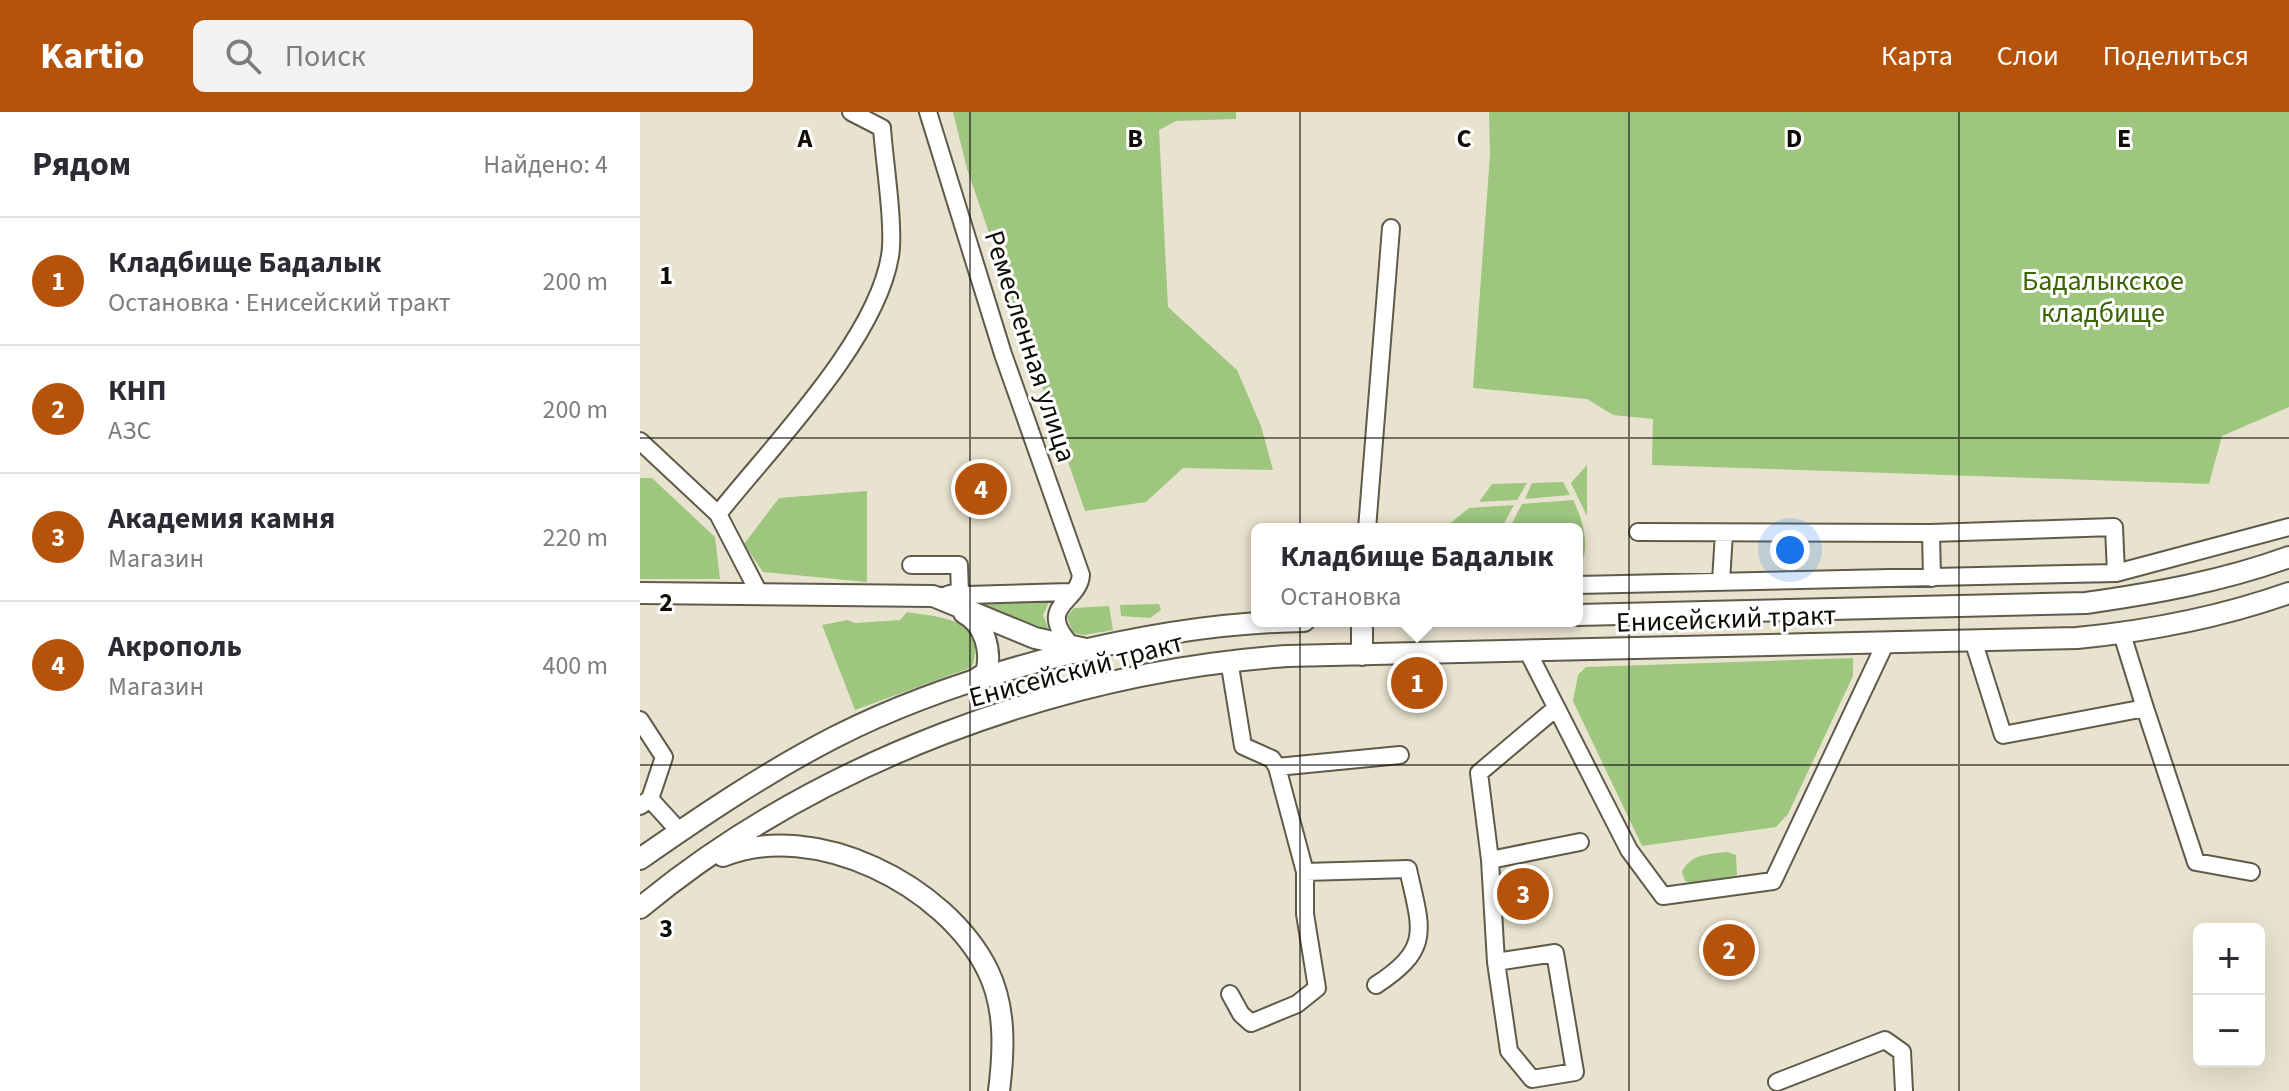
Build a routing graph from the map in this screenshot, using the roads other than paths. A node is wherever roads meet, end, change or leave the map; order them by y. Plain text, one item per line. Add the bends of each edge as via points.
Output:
1 (851, 112) edge
2 (928, 112) edge
3 (1391, 228) dead end
4 (640, 441) edge
5 (718, 514) junction
6 (1367, 523) edge
7 (2289, 527) edge
8 (1638, 532) dead end
9 (1724, 533) junction
10 (1931, 533) junction
11 (2289, 557) edge
12 (2152, 563) junction
13 (911, 565) dead end
14 (2116, 573) junction
15 (1932, 578) junction
16 (1721, 581) junction
17 (1583, 585) edge
18 (960, 592) junction
19 (1070, 592) junction
20 (640, 593) edge
21 (759, 593) junction
22 (2156, 593) junction
23 (2289, 593) edge
24 (933, 596) junction
25 (1583, 615) edge
26 (1251, 625) edge
27 (1362, 627) edge
28 (2122, 634) junction
29 (1973, 640) junction
30 (1886, 642) junction
31 (1072, 646) junction
32 (1095, 650) junction
33 (1528, 652) junction
34 (1362, 655) junction
35 (1229, 660) junction
36 (967, 685) junction
37 (1556, 708) junction
38 (2145, 708) junction
39 (640, 720) edge
40 (1400, 755) dead end
41 (1277, 767) junction
42 (645, 802) edge
43 (680, 832) junction
44 (1580, 842) dead end
45 (640, 859) edge
46 (1490, 860) junction
47 (690, 869) junction
48 (1305, 872) junction
49 (2251, 872) dead end
50 (640, 908) edge
51 (1496, 962) junction
52 (1376, 985) dead end
53 (1230, 994) dead end
54 (1777, 1082) dead end
55 (1535, 1085) edge
56 (999, 1091) edge
57 (1904, 1091) edge

1 - 5 street via 882,128 890,255 876,298 844,357
2 - 19 street, Ремесленная улица via 1003,354 1081,575
3 - 6 street
4 - 5 street
5 - 21 street
7 - 12 street
8 - 9 street
9 - 10 street
9 - 16 street
10 - 14 street via 2114,527
10 - 15 street
11 - 22 main road, Енисейский тракт
12 - 14 street
12 - 22 street
13 - 18 street via 959,565
14 - 15 street
15 - 16 street
16 - 17 street
18 - 19 street
18 - 24 street
19 - 31 street via 1057,616 1061,635
20 - 21 main road
21 - 24 main road
22 - 25 main road, Енисейский тракт via 2086,603
23 - 28 main road, Енисейский тракт via 2237,610
24 - 31 main road via 1013,630
24 - 36 main road via 976,619 983,634 986,673
26 - 32 main road, Енисейский тракт
27 - 34 main road
28 - 29 main road, Енисейский тракт
28 - 38 street
29 - 30 main road, Енисейский тракт
29 - 38 street via 2003,735
30 - 33 main road, Енисейский тракт
30 - 37 street via 1773,881 1663,896 1629,850
31 - 32 main road
32 - 36 main road, Енисейский тракт
33 - 34 main road, Енисейский тракт
33 - 37 street
34 - 35 main road, Енисейский тракт
35 - 41 street via 1243,746 1272,759
35 - 47 main road, Енисейский тракт via 1123,680 935,738 866,766
36 - 43 main road, Енисейский тракт via 838,736 749,785
37 - 46 street via 1479,773
38 - 49 street via 2196,862
39 - 42 street via 664,757
40 - 41 street
41 - 48 street
42 - 43 street
43 - 45 main road, Енисейский тракт
44 - 46 street
46 - 51 street
47 - 50 main road, Енисейский тракт
47 - 56 main road via 745,847 772,843 841,854 904,884 964,935 988,971 1004,1050
48 - 52 street via 1408,869 1420,934 1413,956
48 - 53 street via 1305,914 1317,988 1297,1004 1251,1023
51 - 55 street via 1509,1051
51 - 55 street via 1555,953 1575,1072
54 - 57 street via 1885,1040 1902,1052

